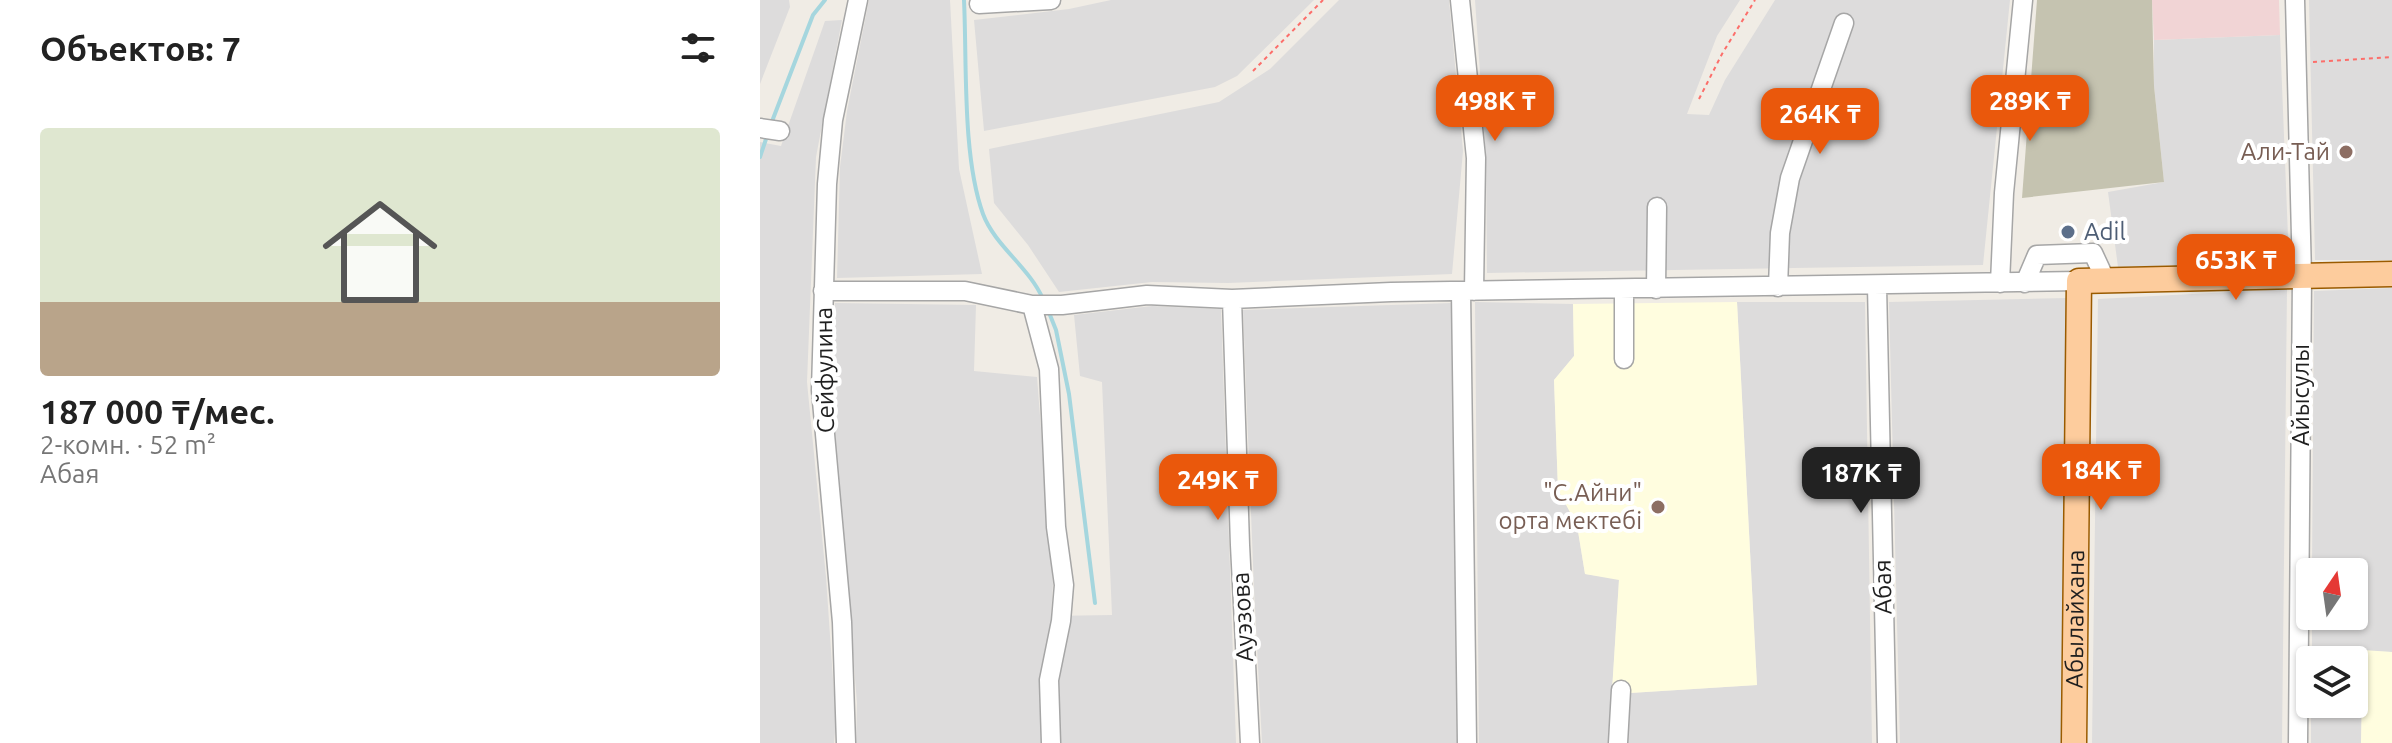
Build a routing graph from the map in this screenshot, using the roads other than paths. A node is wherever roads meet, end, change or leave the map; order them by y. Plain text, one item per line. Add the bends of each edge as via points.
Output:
1 (858, 0) edge
2 (1051, 0) edge
3 (1460, 0) edge
4 (2023, 0) edge
5 (2295, 0) edge
6 (979, 4) dead end
7 (1844, 23) dead end
8 (760, 128) edge
9 (780, 131) dead end
10 (1657, 207) dead end
11 (2392, 274) edge
12 (2302, 276) junction
13 (2079, 281) junction
14 (2106, 281) junction
15 (2000, 283) junction
16 (2025, 283) junction
17 (1877, 286) junction
18 (1778, 287) junction
19 (1624, 289) junction
20 (1656, 289) junction
21 (823, 291) junction
22 (1468, 291) junction
23 (1232, 299) junction
24 (1032, 305) junction
25 (1624, 359) dead end
26 (1621, 690) dead end
27 (846, 743) edge
28 (1051, 743) edge
29 (1250, 743) edge
30 (1467, 743) edge
31 (1618, 743) edge
32 (1887, 743) edge
33 (2074, 743) edge
34 (2298, 743) edge

1 - 21 street, Сейфулина via 833,120
2 - 6 street
3 - 22 street via 1476,158
4 - 15 street
5 - 12 street, Айысулы
7 - 18 street via 1790,178
8 - 9 street
10 - 20 street
11 - 12 main road
12 - 14 main road
12 - 34 street, Айысулы
13 - 14 main road
13 - 16 street
13 - 33 main road, Абылайхана
14 - 16 street via 2093,253 2037,255
15 - 16 street
15 - 17 street
17 - 18 street
17 - 32 street, Абая
18 - 20 street
19 - 20 street
19 - 22 street
19 - 25 street
21 - 24 street via 965,291
21 - 27 street, Сейфулина via 821,390 842,622
22 - 23 street
22 - 30 street
23 - 24 street via 1147,295
23 - 29 street, Ауэзова
24 - 28 street via 1049,369 1064,585 1049,680
26 - 31 street

